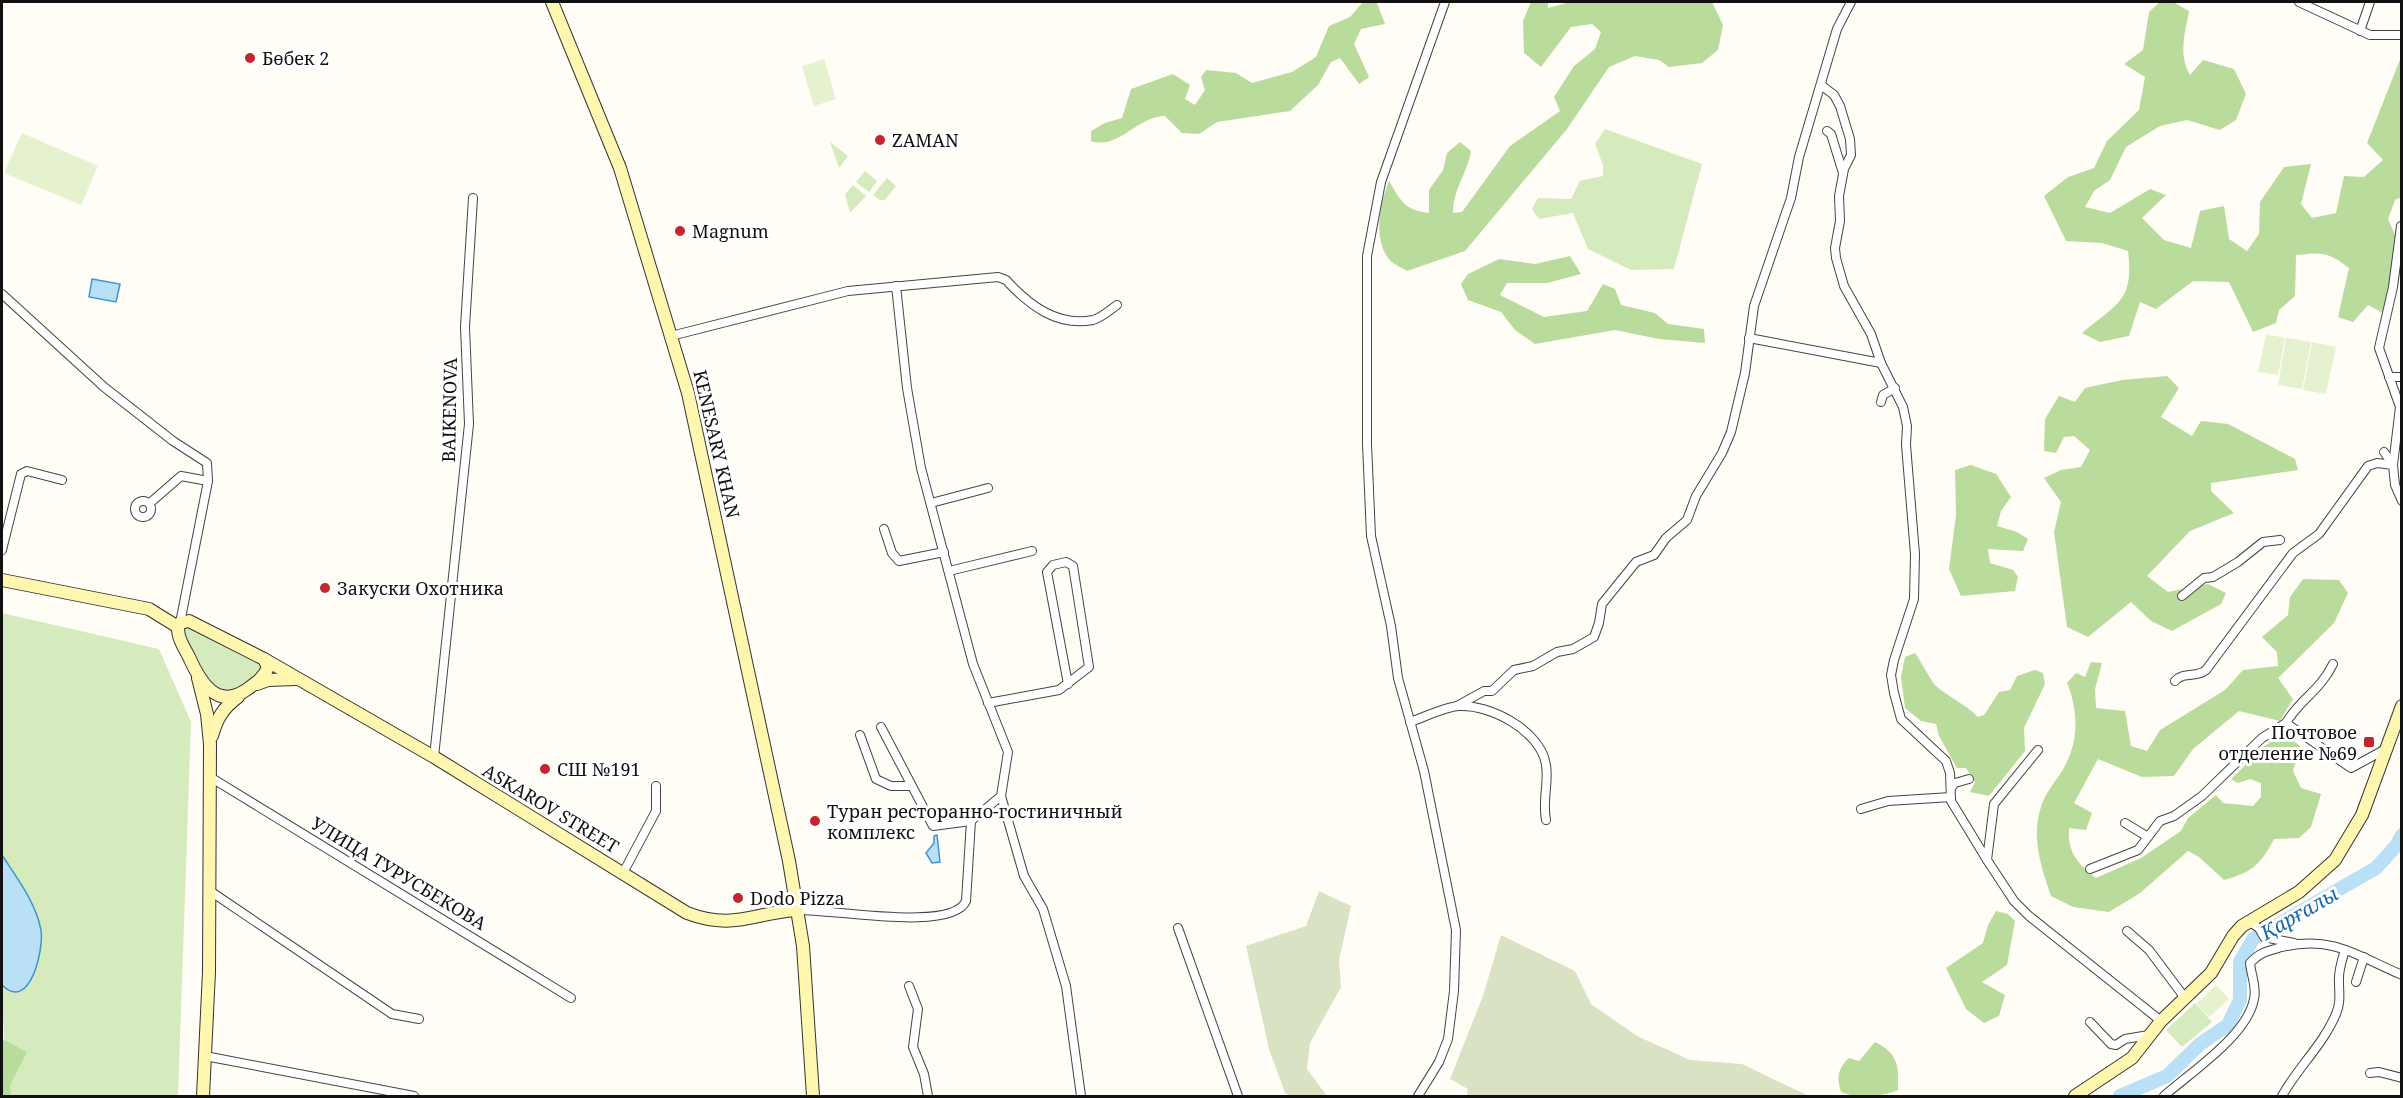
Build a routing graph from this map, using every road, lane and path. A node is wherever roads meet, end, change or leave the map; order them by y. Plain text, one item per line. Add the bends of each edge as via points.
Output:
1 (552, 2) edge
2 (1445, 2) edge
3 (1851, 2) edge
4 (2299, 2) edge
5 (2370, 2) edge
6 (2360, 31) junction
7 (2402, 34) edge
8 (1821, 85) junction
9 (1827, 131) dead end
10 (1844, 174) junction
11 (473, 198) dead end
12 (2401, 226) edge
13 (896, 286) junction
14 (2, 294) edge
15 (1117, 305) dead end
16 (671, 336) junction
17 (1749, 338) junction
18 (1881, 363) junction
19 (2389, 377) junction
20 (2402, 377) edge
21 (1895, 388) junction
22 (1881, 402) dead end
23 (2384, 452) dead end
24 (2393, 465) junction
25 (62, 480) dead end
26 (208, 481) junction
27 (988, 488) dead end
28 (2402, 501) edge
29 (931, 503) junction
30 (150, 504) dead end
31 (884, 529) dead end
32 (2270, 535) dead end
33 (2280, 540) junction
34 (2297, 549) junction
35 (2, 550) edge
36 (1032, 551) dead end
37 (944, 552) junction
38 (949, 571) junction
39 (2, 580) edge
40 (2182, 596) dead end
41 (179, 625) junction
42 (264, 659) junction
43 (2333, 664) dead end
44 (198, 678) junction
45 (300, 680) junction
46 (2175, 681) dead end
47 (1068, 684) junction
48 (253, 686) junction
49 (988, 703) junction
50 (1457, 706) junction
51 (2402, 706) edge
52 (1410, 722) junction
53 (2286, 723) junction
54 (881, 727) dead end
55 (860, 735) dead end
56 (210, 744) junction
57 (2038, 750) dead end
58 (2384, 750) junction
59 (434, 757) junction
60 (210, 777) junction
61 (1968, 779) dead end
62 (656, 786) dead end
63 (910, 786) junction
64 (1951, 793) junction
65 (1001, 796) junction
66 (1861, 809) dead end
67 (1546, 820) dead end
68 (971, 821) junction
69 (2125, 823) dead end
70 (2148, 837) junction
71 (1987, 860) junction
72 (2090, 869) dead end
73 (623, 873) junction
74 (210, 891) junction
75 (795, 910) junction
76 (2248, 921) junction
77 (1178, 928) dead end
78 (2127, 932) dead end
79 (2298, 944) junction
80 (2346, 950) junction
81 (2364, 957) junction
82 (2402, 975) edge
83 (2356, 982) dead end
84 (909, 986) dead end
85 (571, 998) dead end
86 (2185, 998) junction
87 (419, 1019) dead end
88 (2161, 1021) junction
89 (2090, 1022) dead end
90 (2150, 1035) junction
91 (205, 1056) junction
92 (2370, 1072) dead end
93 (2402, 1078) edge
94 (203, 1096) edge
95 (414, 1096) edge
96 (813, 1096) edge
97 (928, 1096) edge
98 (1081, 1096) edge
99 (1238, 1096) edge
100 (1418, 1096) edge
101 (2075, 1096) edge
102 (2164, 1096) edge
103 (2282, 1096) edge

1 - 16 street, KENESARY KHAN via 620,168
2 - 52 street via 1381,182 1367,256 1371,536
3 - 8 street via 1837,29
4 - 6 street
5 - 6 street
6 - 7 street via 2370,35
8 - 10 street via 1833,95 1846,122 1851,155
8 - 17 street via 1791,198 1754,306
9 - 10 street
10 - 18 street via 1834,248 1844,286 1871,334
11 - 59 street, BAIKENOVA via 465,327 469,424
12 - 19 street via 2379,348
13 - 15 street via 998,278 1041,312 1065,320 1094,320
13 - 16 street via 848,291
13 - 29 street via 915,440
14 - 26 street via 104,387 173,441 206,461
16 - 75 street, KENESARY KHAN via 688,393 789,861
17 - 18 street
17 - 50 street via 1731,432 1695,496 1687,520 1654,555 1636,562 1602,604 1594,637 1533,666 1514,670 1492,691 1484,691
18 - 21 street
19 - 20 street
19 - 24 street via 2400,406
21 - 22 street via 1883,395
21 - 64 street via 1907,426 1916,582 1894,660 1893,684 1901,719 1946,761
23 - 24 street
24 - 28 street
24 - 34 street via 2368,466 2319,534
25 - 35 street via 27,471 21,474
26 - 30 street via 181,476
26 - 41 street
27 - 29 street
29 - 37 street
31 - 37 street via 898,561
32 - 33 street
33 - 34 street
33 - 40 street via 2263,542
34 - 46 street via 2206,670
36 - 38 street
37 - 38 street
38 - 49 street via 973,664
39 - 41 street, ASKAROV STREET via 149,609
41 - 42 street, ASKAROV STREET via 189,621
41 - 44 street via 178,633
42 - 45 street, ASKAROV STREET
42 - 48 street via 268,667
43 - 53 street via 2314,693
44 - 48 street via 208,690 223,698 238,696
44 - 56 street
45 - 48 street via 268,680
45 - 59 street, ASKAROV STREET
47 - 47 street via 1090,662 1073,566 1066,562 1053,565 1047,572
47 - 49 street via 1059,690
48 - 56 street via 226,706 216,720
49 - 65 street via 1008,752
50 - 52 street
50 - 67 street via 1491,712 1521,728 1537,744 1546,764
51 - 58 street
52 - 100 street via 1424,771 1457,949 1448,1039 1440,1062
53 - 58 street via 2351,768
53 - 70 street via 2262,738 2202,796 2160,821
54 - 63 street
55 - 63 street via 876,779 891,786
56 - 60 street
57 - 71 street via 1994,804
58 - 76 street via 2362,815 2335,860 2299,892
59 - 73 street, ASKAROV STREET
60 - 74 street
60 - 85 street, УЛИЦА ТУРУСБЕКОВА
61 - 64 street via 1955,783
62 - 73 street via 656,812
63 - 68 street via 933,826
64 - 66 street via 1888,801
64 - 71 street
65 - 68 street
65 - 98 street via 1024,876 1043,909 1066,986
68 - 75 street via 966,901 954,913 899,917
69 - 70 street
70 - 72 street via 2131,854
71 - 88 street via 2029,916
73 - 75 street, ASKAROV STREET via 687,913 709,921 728,922
74 - 87 street via 392,1014
74 - 91 street
75 - 96 street, KENESARY KHAN via 803,946
76 - 79 street via 2264,937
76 - 86 street via 2233,936 2211,973
77 - 99 street
78 - 86 street via 2149,950
79 - 80 street via 2329,944
79 - 102 street via 2263,951 2250,963 2254,1001 2243,1024
80 - 81 street
80 - 103 street via 2338,980 2341,999 2337,1012 2319,1045
81 - 82 street
81 - 83 street
84 - 97 street via 918,1009 913,1047
86 - 88 street
88 - 90 street
89 - 90 street via 2110,1044
90 - 101 street via 2132,1058
91 - 94 street
91 - 95 street
92 - 93 street

